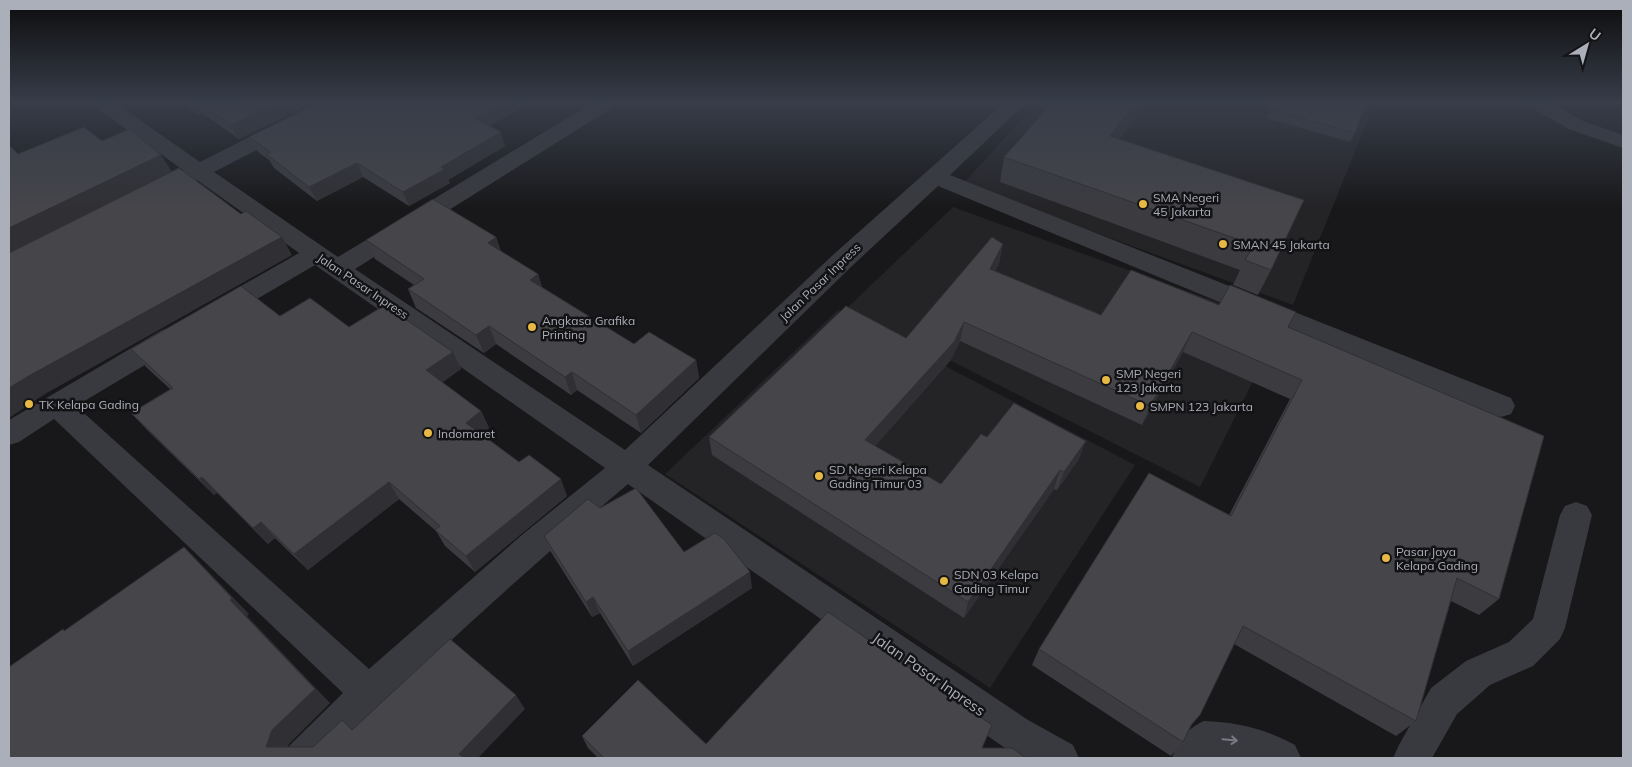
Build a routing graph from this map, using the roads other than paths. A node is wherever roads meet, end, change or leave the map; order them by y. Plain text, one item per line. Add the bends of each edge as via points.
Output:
1 (151, 138) edge
2 (263, 138) edge
3 (545, 138) edge
4 (977, 138) edge
5 (198, 171) junction
6 (934, 176) junction
7 (164, 188) edge
8 (327, 261) junction
9 (56, 404) junction
10 (1501, 406) dead end
11 (9, 434) edge
12 (627, 467) junction
13 (1576, 515) dead end
14 (369, 693) junction
15 (1006, 746) edge
16 (303, 758) edge
17 (1060, 758) edge
18 (1191, 758) edge
19 (1282, 758) edge
20 (1412, 758) edge

1 - 5 street, Jalan Pasar Inpress
2 - 5 street
3 - 8 street
4 - 6 street, Jalan Pasar Inpress
5 - 7 street
5 - 8 street, Jalan Pasar Inpress
6 - 10 street
6 - 12 street, Jalan Pasar Inpress
8 - 9 street
8 - 12 street, Jalan Pasar Inpress
9 - 11 street
9 - 14 street
12 - 14 street via 534,544
12 - 15 street, Jalan Pasar Inpress
13 - 20 street via 1548,628 1521,654 1478,673 1444,701
14 - 16 street
15 - 17 street, Jalan Pasar Inpress
18 -> 19 street via 1204,740 1234,740

